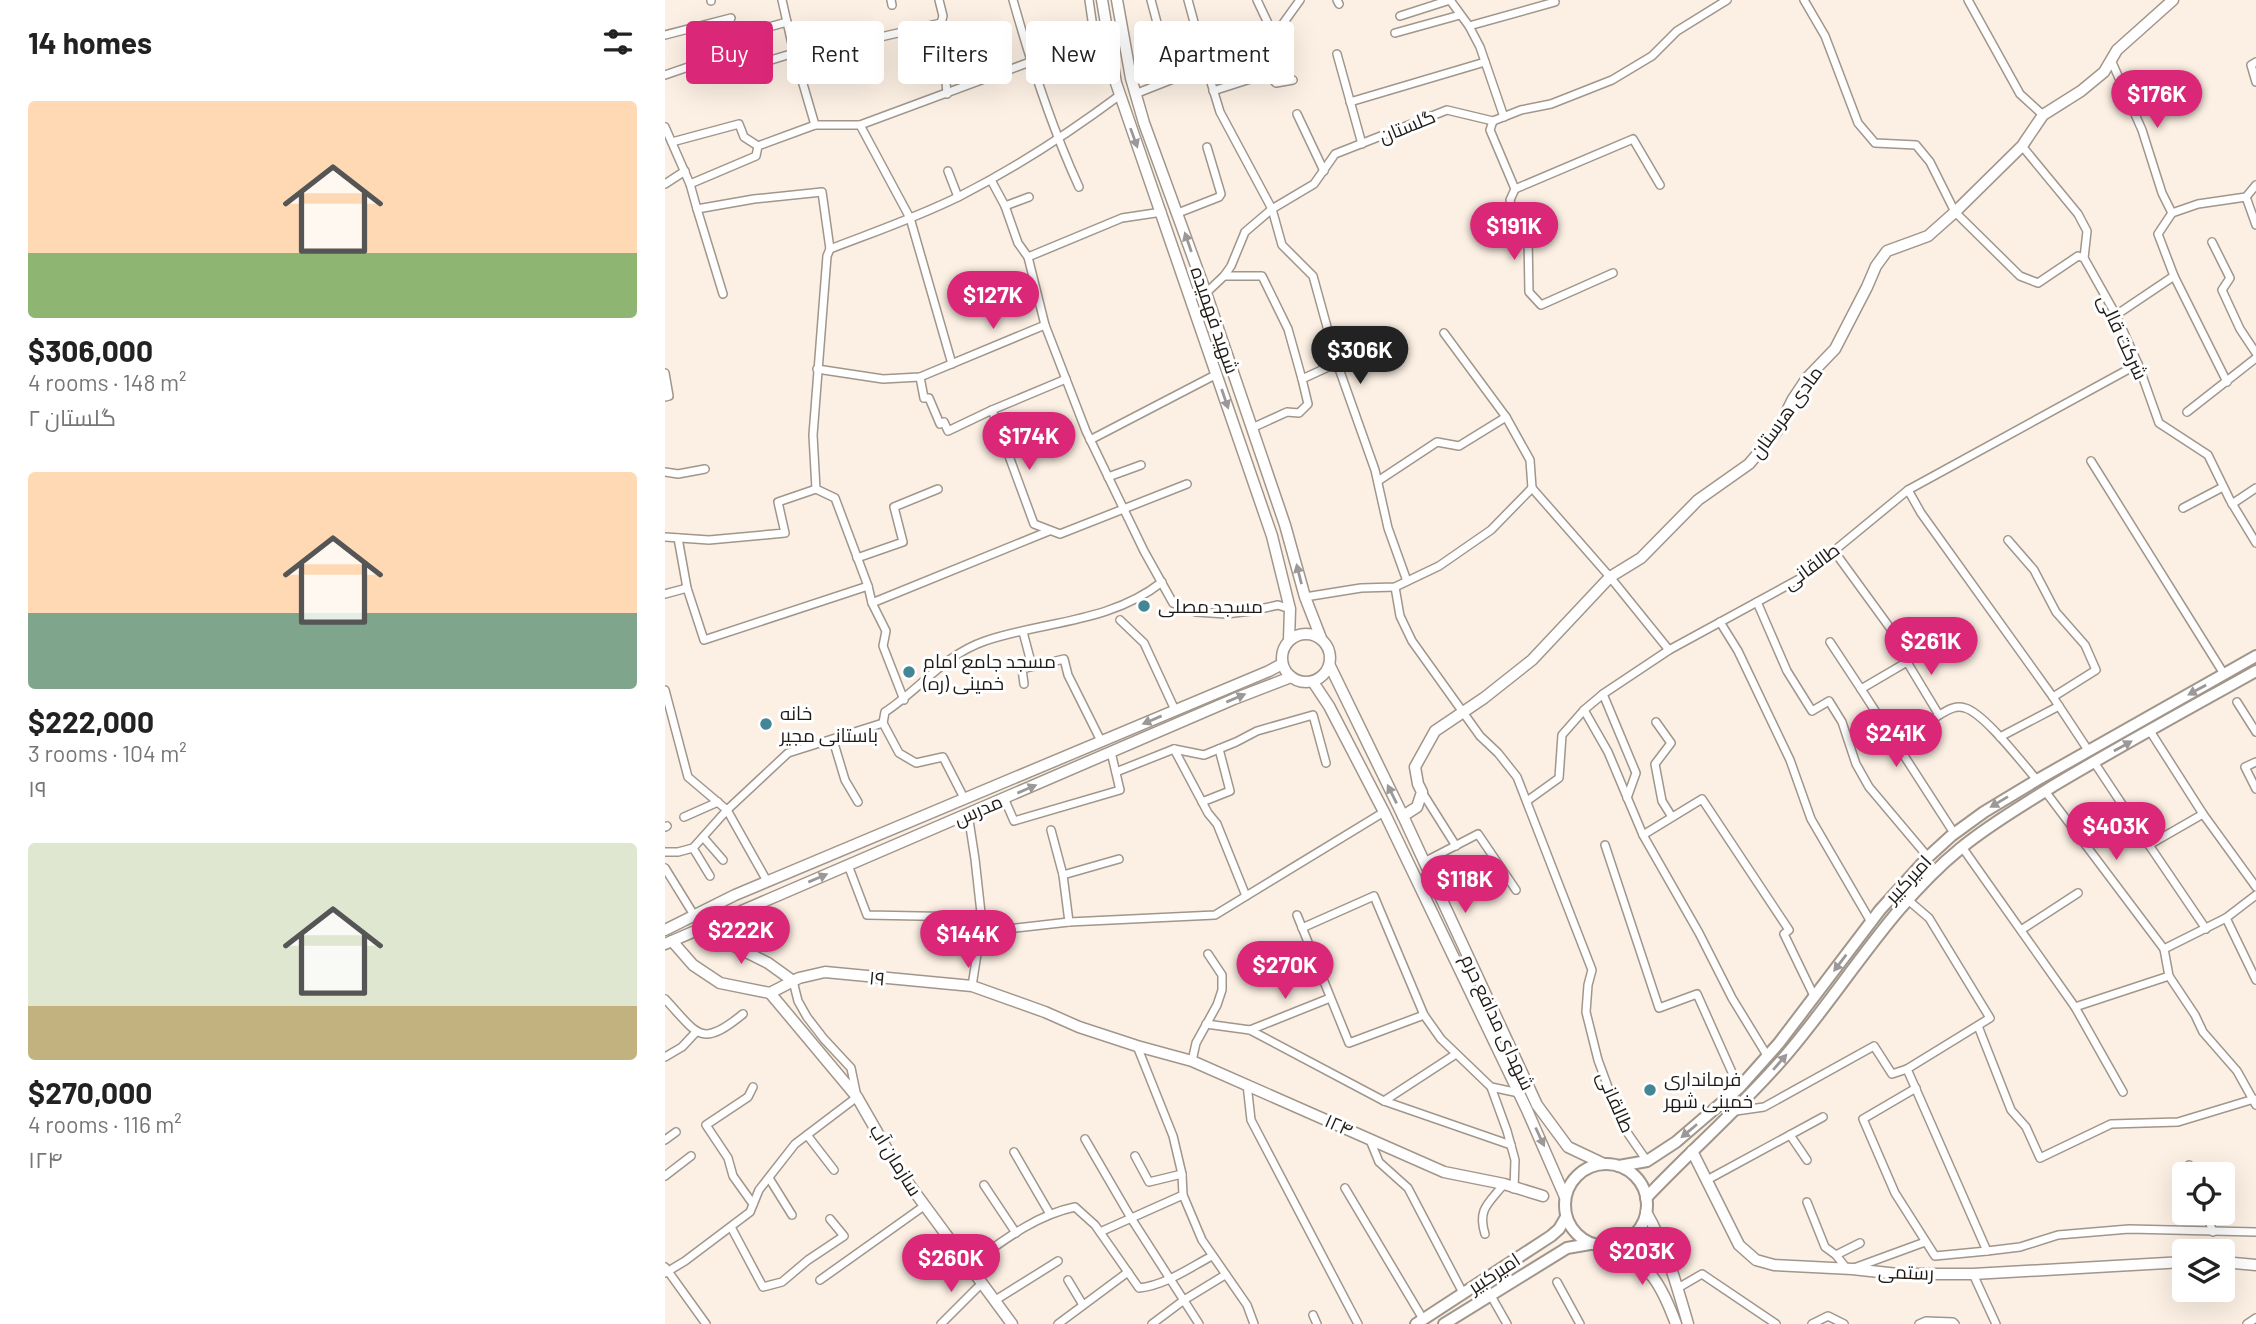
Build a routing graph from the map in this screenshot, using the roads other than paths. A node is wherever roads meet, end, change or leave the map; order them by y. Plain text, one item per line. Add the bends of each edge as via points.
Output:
1 (782, 0) edge
2 (939, 0) edge
3 (1013, 0) edge
4 (1089, 0) edge
5 (1102, 0) edge
6 (1117, 0) edge
7 (1151, 0) edge
8 (1188, 0) edge
9 (1257, 0) edge
10 (1300, 0) edge
11 (1450, 0) edge
12 (1522, 0) edge
13 (1727, 0) edge
14 (1804, 0) edge
15 (1968, 0) edge
16 (2173, 0) edge
17 (1555, 2) dead end
18 (1525, 11) junction
19 (1461, 15) junction
20 (1400, 16) dead end
21 (731, 18) dead end
22 (942, 21) edge
23 (1092, 21) edge
24 (1105, 21) edge
25 (1157, 21) edge
26 (1194, 21) edge
27 (1267, 21) edge
28 (1285, 21) edge
29 (787, 22) joint
30 (773, 26) edge
31 (1469, 26) junction
32 (1395, 33) dead end
33 (665, 35) edge
34 (1026, 47) edge
35 (1337, 54) dead end
36 (2111, 60) junction
37 (1485, 62) junction
38 (2256, 62) edge
39 (1026, 64) edge
40 (686, 68) edge
41 (665, 75) edge
42 (2256, 82) edge
43 (803, 84) edge
44 (946, 84) edge
45 (1038, 84) edge
46 (1116, 84) edge
47 (1160, 84) edge
48 (1211, 84) edge
49 (1235, 84) edge
50 (1213, 91) junction
51 (947, 94) junction
52 (1135, 94) junction
53 (1120, 95) junction
54 (1350, 102) junction
55 (1297, 114) dead end
56 (2043, 115) junction
57 (1504, 117) junction
58 (1493, 121) junction
59 (815, 125) junction
60 (860, 125) junction
61 (665, 127) edge
62 (1058, 141) junction
63 (672, 142) junction
64 (1362, 144) junction
65 (758, 146) junction
66 (2022, 146) junction
67 (1207, 147) dead end
68 (685, 171) junction
69 (948, 171) dead end
70 (1324, 171) junction
71 (991, 180) junction
72 (665, 184) edge
73 (690, 184) junction
74 (1660, 185) dead end
75 (2256, 185) edge
76 (1079, 187) dead end
77 (1515, 188) junction
78 (958, 197) junction
79 (1029, 197) dead end
80 (2246, 197) junction
81 (1005, 206) junction
82 (697, 209) junction
83 (1272, 209) junction
84 (1162, 212) junction
85 (1955, 212) junction
86 (1178, 213) junction
87 (2172, 213) junction
88 (910, 218) junction
89 (2256, 225) edge
90 (2212, 242) dead end
91 (830, 249) junction
92 (1028, 257) junction
93 (2084, 258) junction
94 (1613, 273) dead end
95 (1224, 276) junction
96 (2174, 276) junction
97 (1206, 293) junction
98 (723, 294) dead end
99 (2116, 315) junction
100 (1045, 325) junction
101 (1444, 333) dead end
102 (2256, 356) edge
103 (1337, 363) junction
104 (952, 364) junction
105 (2138, 364) junction
106 (817, 369) junction
107 (665, 373) edge
108 (1217, 374) junction
109 (919, 377) junction
110 (1066, 379) junction
111 (1302, 379) junction
112 (2227, 382) junction
113 (665, 397) edge
114 (992, 410) junction
115 (2187, 412) dead end
116 (1506, 417) junction
117 (1252, 428) junction
118 (1090, 440) junction
119 (2091, 461) dead end
120 (1142, 465) dead end
121 (705, 469) dead end
122 (665, 472) edge
123 (1268, 474) junction
124 (1108, 477) junction
125 (1253, 479) junction
126 (1378, 481) junction
127 (1187, 484) dead end
128 (2224, 487) junction
129 (1532, 488) junction
130 (2256, 488) edge
131 (816, 489) junction
132 (938, 489) dead end
133 (1908, 490) junction
134 (1275, 495) junction
135 (1260, 499) junction
136 (2232, 504) junction
137 (2183, 508) dead end
138 (1124, 510) junction
139 (1050, 530) junction
140 (665, 537) edge
141 (678, 538) junction
142 (2008, 540) dead end
143 (2256, 543) edge
144 (1834, 551) junction
145 (857, 558) junction
146 (1610, 577) junction
147 (1407, 581) junction
148 (1162, 582) junction
149 (868, 586) junction
150 (1395, 587) junction
151 (687, 588) junction
152 (665, 594) edge
153 (1305, 597) junction
154 (1757, 602) junction
155 (872, 604) junction
156 (1290, 609) junction
157 (1120, 621) dead end
158 (1720, 622) junction
159 (1023, 632) junction
160 (1321, 638) junction
161 (1289, 640) junction
162 (1830, 642) dead end
163 (1669, 650) junction
164 (2256, 656) edge
165 (1906, 662) junction
166 (1282, 663) junction
167 (1032, 666) junction
168 (1329, 666) junction
169 (2256, 671) edge
170 (2224, 674) junction
171 (1291, 677) junction
172 (1313, 682) junction
173 (1024, 684) dead end
174 (1861, 689) junction
175 (665, 690) edge
176 (1602, 694) junction
177 (2053, 697) junction
178 (904, 700) junction
179 (2237, 702) dead end
180 (2059, 706) junction
181 (1175, 710) junction
182 (1584, 710) junction
183 (1464, 712) junction
184 (1939, 715) junction
185 (1656, 722) dead end
186 (883, 723) junction
187 (2150, 731) junction
188 (2256, 733) edge
189 (2000, 737) junction
190 (833, 740) junction
191 (1101, 741) junction
192 (1898, 746) junction
193 (1174, 749) junction
194 (1219, 749) junction
195 (2088, 751) junction
196 (1111, 752) junction
197 (2094, 762) junction
198 (2256, 762) edge
199 (1326, 763) dead end
200 (1116, 772) junction
201 (2037, 780) junction
202 (2256, 789) edge
203 (2045, 791) junction
204 (1422, 792) junction
205 (964, 798) junction
206 (1004, 798) junction
207 (1627, 799) junction
208 (718, 802) junction
209 (1202, 802) junction
210 (1527, 802) junction
211 (857, 803) dead end
212 (727, 810) junction
213 (1384, 812) junction
214 (968, 814) junction
215 (2203, 814) junction
216 (1403, 816) junction
217 (684, 817) dead end
218 (1672, 817) junction
219 (909, 821) junction
220 (1051, 830) dead end
221 (1954, 833) junction
222 (918, 835) junction
223 (1643, 835) junction
224 (702, 837) junction
225 (1605, 845) dead end
226 (2149, 845) junction
227 (1456, 846) junction
228 (1962, 847) junction
229 (693, 848) junction
230 (665, 852) edge
231 (1928, 858) junction
232 (1119, 859) dead end
233 (723, 860) dead end
234 (1424, 862) junction
235 (848, 865) junction
236 (665, 869) edge
237 (1063, 875) junction
238 (710, 876) dead end
239 (767, 881) junction
240 (2256, 887) edge
241 (1516, 890) dead end
242 (2078, 893) dead end
243 (2256, 895) edge
244 (1246, 896) junction
245 (1908, 900) junction
246 (694, 915) junction
247 (1297, 915) dead end
248 (2225, 918) junction
249 (982, 922) junction
250 (1069, 922) junction
251 (1871, 922) junction
252 (710, 924) junction
253 (1302, 928) junction
254 (2206, 929) junction
255 (665, 930) edge
256 (2021, 930) junction
257 (668, 942) edge
258 (2164, 949) junction
259 (1208, 954) dead end
260 (2169, 976) junction
261 (2256, 980) edge
262 (793, 981) junction
263 (972, 986) junction
264 (1822, 986) junction
265 (770, 993) junction
266 (1834, 994) junction
267 (1814, 996) junction
268 (1330, 998) junction
269 (665, 999) edge
270 (2075, 1007) junction
271 (743, 1014) dead end
272 (1424, 1015) junction
273 (1206, 1024) junction
274 (1978, 1026) junction
275 (1251, 1030) junction
276 (696, 1032) junction
277 (1137, 1046) junction
278 (1457, 1054) junction
279 (1767, 1057) junction
280 (665, 1058) edge
281 (1192, 1061) junction
282 (1907, 1069) junction
283 (1247, 1084) junction
284 (753, 1087) dead end
285 (1491, 1087) junction
286 (1739, 1088) junction
287 (1916, 1088) junction
288 (2123, 1092) dead end
289 (1519, 1093) junction
290 (857, 1097) junction
291 (1384, 1101) junction
292 (2255, 1102) edge
293 (1532, 1108) junction
294 (1736, 1111) junction
295 (1823, 1117) dead end
296 (676, 1132) dead end
297 (807, 1135) junction
298 (1790, 1135) junction
299 (1085, 1139) dead end
300 (1370, 1139) junction
301 (665, 1140) edge
302 (1511, 1145) junction
303 (1692, 1151) junction
304 (1014, 1152) dead end
305 (691, 1156) dead end
306 (1135, 1156) dead end
307 (1807, 1160) dead end
308 (1647, 1161) junction
309 (1604, 1164) junction
310 (1619, 1166) junction
311 (834, 1170) dead end
312 (1182, 1174) junction
313 (665, 1176) edge
314 (769, 1178) junction
315 (1707, 1180) junction
316 (1503, 1184) junction
317 (984, 1185) dead end
318 (1345, 1188) dead end
319 (1514, 1189) junction
320 (1183, 1195) junction
321 (1543, 1196) dead end
322 (1565, 1197) junction
323 (1646, 1198) junction
324 (1807, 1202) dead end
325 (753, 1204) junction
326 (924, 1206) junction
327 (1646, 1212) junction
328 (1050, 1214) junction
329 (792, 1215) dead end
330 (1566, 1217) junction
331 (1131, 1218) junction
332 (830, 1219) dead end
333 (2211, 1225) edge
334 (731, 1227) junction
335 (2213, 1231) junction
336 (1100, 1232) junction
337 (2256, 1232) edge
338 (1016, 1233) junction
339 (1485, 1234) dead end
340 (1925, 1242) junction
341 (1860, 1243) dead end
342 (1590, 1244) junction
343 (1612, 1247) junction
344 (1987, 1251) junction
345 (1836, 1255) junction
346 (1212, 1256) junction
347 (1058, 1261) dead end
348 (2172, 1263) edge
349 (2235, 1263) edge
350 (2256, 1265) edge
351 (968, 1266) junction
352 (1849, 1269) junction
353 (666, 1271) edge
354 (1128, 1272) junction
355 (1225, 1275) junction
356 (1973, 1275) junction
357 (1170, 1279) junction
358 (820, 1280) dead end
359 (1068, 1280) dead end
360 (1557, 1282) dead end
361 (981, 1284) junction
362 (1678, 1288) junction
363 (1464, 1293) junction
364 (1490, 1294) junction
365 (1184, 1300) junction
366 (994, 1301) junction
367 (1083, 1305) junction
368 (1313, 1315) dead end
369 (2256, 1318) edge
370 (1424, 1319) edge
371 (706, 1324) edge
372 (941, 1324) edge
373 (1011, 1324) edge
374 (1058, 1324) edge
375 (1152, 1324) edge
376 (1199, 1324) edge
377 (1254, 1324) edge
378 (1317, 1324) edge
379 (1358, 1324) edge
380 (1442, 1324) edge
381 (1507, 1324) edge
382 (1580, 1324) edge
383 (1675, 1324) edge
384 (1688, 1324) edge
385 (1776, 1324) edge
386 (1812, 1324) edge
387 (1844, 1324) edge
388 (1919, 1324) edge
389 (1955, 1324) edge
390 (1996, 1324) edge
391 (2248, 1324) edge

1 - 29 street
2 - 22 street
3 - 34 street
4 - 23 street
5 - 24 main road, شهید فهمیده
6 - 52 main road, شهید فهمیده
7 - 25 street
8 - 26 street
9 - 27 street
10 - 28 street
11 - 19 street
11 - 20 street
12 - 18 street
13 - 57 street via 1612,80
14 - 85 street via 1825,36 1858,123 1875,143 1916,145 1930,162
15 - 56 street via 2019,94
16 - 36 main road, مادی هرستان
17 - 18 street
18 - 31 street
19 - 31 street
19 - 32 street
21 - 33 street
29 - 30 street
31 - 37 street
35 - 54 street
36 - 56 main road, مادی هرستان via 2081,91
36 - 87 street via 2143,130
37 - 54 street
37 - 57 street
38 - 42 street via 2251,65
39 - 51 street
40 - 41 street
43 - 59 street
44 - 51 street
45 - 62 street
46 - 53 main road, شهید فهمیده
47 - 52 street
48 - 50 street
49 - 50 street
50 - 83 street
51 - 60 street
52 - 86 main road, شهید فهمیده
53 - 62 street
53 -> 84 main road, شهید فهمیده
54 - 64 street
55 - 70 street
56 - 66 main road, مادی هرستان
57 - 58 street
58 - 64 street, گلستان via 1447,110
58 - 77 street via 1490,130
59 - 60 street
59 - 65 street
60 - 88 street
61 - 63 street
62 - 71 street
62 - 76 street
63 - 65 street via 739,124 744,137
63 - 68 street
64 - 70 street, گلستان via 1335,154
65 - 73 street via 756,156
66 - 85 main road, مادی هرستان
66 - 93 street via 2083,222 2087,231
67 - 86 street via 1221,194
68 - 72 street
68 - 73 street
69 - 78 street
70 - 83 street, گلستان via 1314,184
71 - 78 street
71 - 81 street
73 - 82 street
74 - 77 street via 1633,139
75 - 80 street
77 - 94 street via 1510,200 1515,221 1528,237 1529,292 1541,305
78 - 88 street
79 - 81 street
80 - 87 street
80 - 89 street
81 - 92 street
82 - 91 street via 822,192
82 - 98 street
83 - 95 street, گلستان via 1245,232
83 - 103 street via 1282,245 1313,276
84 - 92 street via 1122,218
84 - 108 main road, شهید فهمیده
85 - 93 street via 2020,276 2038,283 2078,256
85 - 146 main road, مادی هرستان via 1928,236 1887,251 1835,349 1807,378 1777,431 1749,464 1698,499 1641,558
97 -> 86 main road, شهید فهمیده
87 - 96 street via 2158,234
88 - 91 street
88 - 104 street
90 - 102 street via 2230,278 2222,290
91 - 106 street
92 - 100 street
93 - 99 street, شرکت قالی
95 - 97 street, گلستان
95 - 111 street via 1262,276 1288,329
96 - 99 street
96 - 112 street
97 - 117 main road, شهید فهمیده
99 - 105 street, شرکت قالی
100 - 104 street
100 - 110 street
101 - 116 street
102 - 112 street
103 - 111 street
103 - 126 street
104 - 109 street
105 - 128 street, شرکت قالی via 2159,423 2209,455
105 - 133 street, طالقانی
106 - 109 street via 883,379
106 - 131 street
107 - 113 street via 669,396
108 - 118 street
108 -> 125 main road, شهید فهمیده
109 - 114 street via 924,398 929,398 948,431
110 - 114 street
110 - 118 street
111 - 117 street via 1308,404 1299,414 1287,412
112 - 115 street
114 - 139 street via 1034,524
116 - 126 street via 1459,446 1437,442
116 - 129 street via 1530,460
117 - 123 main road, شهید فهمیده
118 - 124 street
119 - 170 street
120 - 124 street
121 - 122 street
123 - 125 main road via 1262,480
123 - 134 main road, شهید فهمیده
124 - 138 street
125 - 135 main road, شهید فهمیده
126 - 147 street
127 - 138 street
128 - 136 street, شرکت قالی
128 - 137 street
129 - 146 street
129 - 147 street via 1491,530 1439,566
130 - 136 street
131 - 141 street via 778,502 785,533
131 - 145 street via 835,498
132 - 145 street via 894,508 903,542
133 - 144 street, طالقانی
133 - 177 street
134 - 135 main road via 1268,492
153 -> 134 main road, شهید فهمیده
135 - 156 main road, شهید فهمیده
136 - 143 street, شرکت قالی
138 - 139 street via 1060,534
138 - 148 street
139 - 155 street
140 - 141 street
141 - 151 street
142 - 177 street via 2034,570 2056,612 2085,645 2096,670
144 - 154 street, طالقانی via 1801,578
144 - 165 street via 1893,632
145 - 149 street
146 - 163 street
146 - 183 main road, مادی هرستان via 1532,660
147 - 150 street
148 - 156 street via 1174,603 1196,612 1226,614 1278,605
148 - 159 street via 1144,597 1090,617
149 - 151 street via 704,640
149 - 155 street
150 - 153 street
150 - 183 street, طالقانی via 1399,616 1412,641
151 - 152 street
153 - 160 main road, شهید فهمیده
154 - 158 street, طالقانی
154 - 231 street via 1787,671 1812,711 1829,701 1869,787
155 - 178 street via 886,631 883,646
156 - 161 main road, شهید فهمیده
157 - 181 street via 1145,643
158 - 163 street, طالقانی
158 - 251 street via 1790,761 1811,819
159 - 167 street
159 - 178 street via 954,654
160 - 161 main road via 1308,634
160 - 168 main road via 1329,651
161 - 166 main road
162 - 174 street
163 - 176 street, طالقانی
164 - 170 main road, امیرکبیر
165 - 174 street
165 - 184 street
166 - 171 main road
166 - 181 main road, مدرس
167 - 173 street via 1022,669
167 - 191 street via 1064,659
168 - 172 main road
216 -> 168 main road, شهدای مدافع حرم
169 - 187 main road, امیرکبیر
170 -> 195 main road, امیرکبیر
171 - 172 main road
196 -> 171 main road, مدرس
172 - 213 main road, شهدای مدافع حرم
174 - 192 street
175 - 208 street via 688,776
176 - 182 street, طالقانی
176 - 207 street via 1636,773
177 - 180 street
178 - 186 street via 885,712
179 - 188 street
180 - 189 street
180 - 195 street
181 -> 191 main road, مدرس
182 - 207 street
182 - 210 street, طالقانی via 1563,735 1559,778
183 - 204 main road, مادی هرستان via 1435,731 1423,749 1415,767
183 - 210 street, طالقانی via 1517,777
184 - 189 street via 1955,706 1968,708
184 - 192 street
185 - 218 street via 1671,743 1655,764 1662,802
186 - 190 street
186 - 205 street via 899,753 916,763 943,757
197 -> 187 main road, امیرکبیر
187 - 215 street
189 - 201 street
190 - 211 street
190 - 212 street via 788,753
191 - 205 main road, مدرس
192 - 221 street
193 - 194 street via 1204,755
193 - 200 street
193 - 209 street
194 - 199 street via 1257,731 1313,715
194 - 209 street via 1230,791
195 - 201 main road, امیرکبیر
196 - 200 street
206 -> 196 main road, مدرس
197 - 203 main road, امیرکبیر
197 - 226 street
198 - 202 street via 2245,767
200 - 206 street via 1120,790 1014,821
201 -> 221 main road, امیرکبیر
203 - 228 main road, امیرکبیر
203 - 258 street
204 - 216 main road via 1417,807
204 - 227 street
205 - 219 main road, مدرس
206 - 214 main road, مدرس
207 - 223 street
208 - 212 street
208 - 217 street
209 - 244 street via 1217,824
210 - 308 street, طالقانی via 1592,970 1586,1012 1598,1060 1622,1125
212 - 224 street
212 - 239 street
213 - 244 street
213 - 289 main road, شهدای مدافع حرم
214 - 222 main road, مدرس
214 - 249 street
215 - 226 street
215 - 240 street
216 - 234 main road, شهدای مدافع حرم
218 - 223 street
218 - 267 street via 1702,799 1789,930 1784,934
219 - 222 main road
219 - 239 main road, مدرس
220 - 237 street
221 - 231 main road, امیرکبیر
222 - 235 main road, مدرس
223 - 279 street
224 - 229 street
224 - 233 street
225 - 286 street via 1659,1008 1697,994
226 - 254 street
227 - 234 street
227 - 241 street via 1478,834
228 - 245 main road, امیرکبیر
228 - 256 street
229 - 230 street
229 - 238 street
231 - 251 main road, امیرکبیر
232 - 237 street
234 - 293 main road, شهدای مدافع حرم
235 - 249 street via 867,915 970,917
252 -> 235 main road, مدرس
236 - 246 street
237 - 250 street
239 - 246 main road, مدرس
242 - 256 street
243 - 248 street
244 - 250 street via 1215,915
245 - 266 main road, امیرکبیر
245 - 274 street via 1929,918 1990,1018
246 - 255 main road, مدرس
247 - 253 street
248 - 254 street
248 - 261 street
249 - 250 street via 999,930
249 - 263 street
251 -> 264 main road, امیرکبیر
252 - 257 main road, مدرس
252 - 262 main road via 732,945 768,962
253 - 268 street
253 - 272 street via 1374,896
254 - 258 street
256 - 270 street
257 - 265 main road via 720,984
258 - 260 street
259 - 273 street via 1222,975 1222,990
260 - 270 street
260 - 292 street
262 - 263 main road, ۱۹ via 825,972
262 - 265 main road, ۱۹
262 - 290 street, سازمان آب via 797,1001 807,1017 851,1068
263 - 277 main road, ۱۹
264 - 266 main road
264 - 267 main road, امیرکبیر
265 - 290 main road, سازمان آب
294 -> 266 main road, امیرکبیر
267 - 279 main road, امیرکبیر
268 - 272 street via 1349,1043
268 - 275 street
269 - 276 street
270 - 288 street
271 - 276 street via 722,1031
272 - 278 street
273 - 275 street
273 - 281 street
274 - 282 street
274 - 292 street via 2011,1110 2026,1127 2041,1158 2111,1124 2178,1122
275 - 291 street
276 - 280 street
277 - 281 main road, ۱۲۴
277 - 312 street via 1173,1136
278 - 285 street
278 - 291 street
279 - 286 main road, امیرکبیر
281 - 283 main road, ۱۲۴
282 - 287 street
282 - 294 street via 1892,1074 1874,1046 1764,1107
283 - 300 main road, ۱۲۴
283 - 379 street via 1251,1120
284 - 325 street via 748,1097 706,1125
285 - 289 street
285 - 302 street
286 -> 308 main road, امیرکبیر
287 - 340 street via 1863,1119 1895,1193
287 - 344 street
289 - 293 main road, شهدای مدافع حرم
290 - 297 street
290 - 326 main road, سازمان آب
291 - 302 street
293 - 309 main road, شهدای مدافع حرم via 1568,1147
293 -> 322 main road, شهدای مدافع حرم
294 - 303 main road, امیرکبیر
295 - 298 street
296 - 301 street
297 - 311 street
297 - 314 street
298 - 307 street
298 - 315 street
299 - 331 street
300 - 316 main road, ۱۲۴ via 1444,1172
300 - 363 street via 1379,1161 1408,1188
302 - 319 street
303 - 315 main road, رستمی
303 - 323 main road, امیرکبیر
304 - 328 street
305 - 313 street
306 - 312 street via 1149,1182
308 - 310 main road, امیرکبیر
309 - 310 main road
309 - 322 main road via 1578,1175
310 - 323 main road via 1637,1178
312 - 320 street
314 - 325 street
314 - 329 street
315 - 352 main road, رستمی via 1739,1245 1756,1260
316 - 319 main road, ۱۲۴
316 - 339 street via 1482,1210
317 - 338 street
318 - 370 street
319 - 321 main road, ۱۲۴
320 - 331 street
320 - 346 street
322 - 330 main road
323 - 327 main road
324 - 345 street via 1825,1247
325 - 334 street
326 - 351 main road, سازمان آب
326 - 358 street
327 - 343 main road via 1637,1232
327 - 362 main road
328 - 336 street via 1075,1207
328 - 338 street
330 - 342 main road via 1577,1236
330 - 363 main road, امیرکبیر via 1551,1236
331 - 336 street
331 - 357 street
332 - 334 street via 844,1236 782,1282 763,1287
333 - 335 street
334 - 353 street
335 - 337 street
335 - 344 street via 2129,1229 2057,1235
336 - 354 street
338 - 351 street
340 - 344 street via 1935,1256
340 - 352 street
341 - 345 street
342 - 343 main road
342 - 364 main road, امیرکبیر via 1567,1248
343 - 383 main road via 1650,1272 1663,1289
345 - 352 street
346 - 355 street
346 - 357 street
347 - 366 street
348 - 356 main road, رستمی
349 - 350 main road
351 - 361 main road, سازمان آب
352 - 356 main road, رستمی
353 - 371 street
354 - 357 street via 1139,1288
354 - 367 street
355 - 365 street
355 - 377 street via 1247,1305
356 - 390 street
357 - 365 street
359 - 367 street
360 - 382 street
361 - 366 main road, سازمان آب
361 - 372 street
362 - 384 main road
362 - 385 street via 1702,1274
363 - 370 main road, امیرکبیر
364 - 380 main road, امیرکبیر
364 - 381 street
365 - 375 street
365 - 376 street
366 - 373 main road, سازمان آب
367 - 374 street
368 - 378 street
369 - 391 street
370 - 380 main road
386 - 387 street via 1828,1316
388 - 389 street

